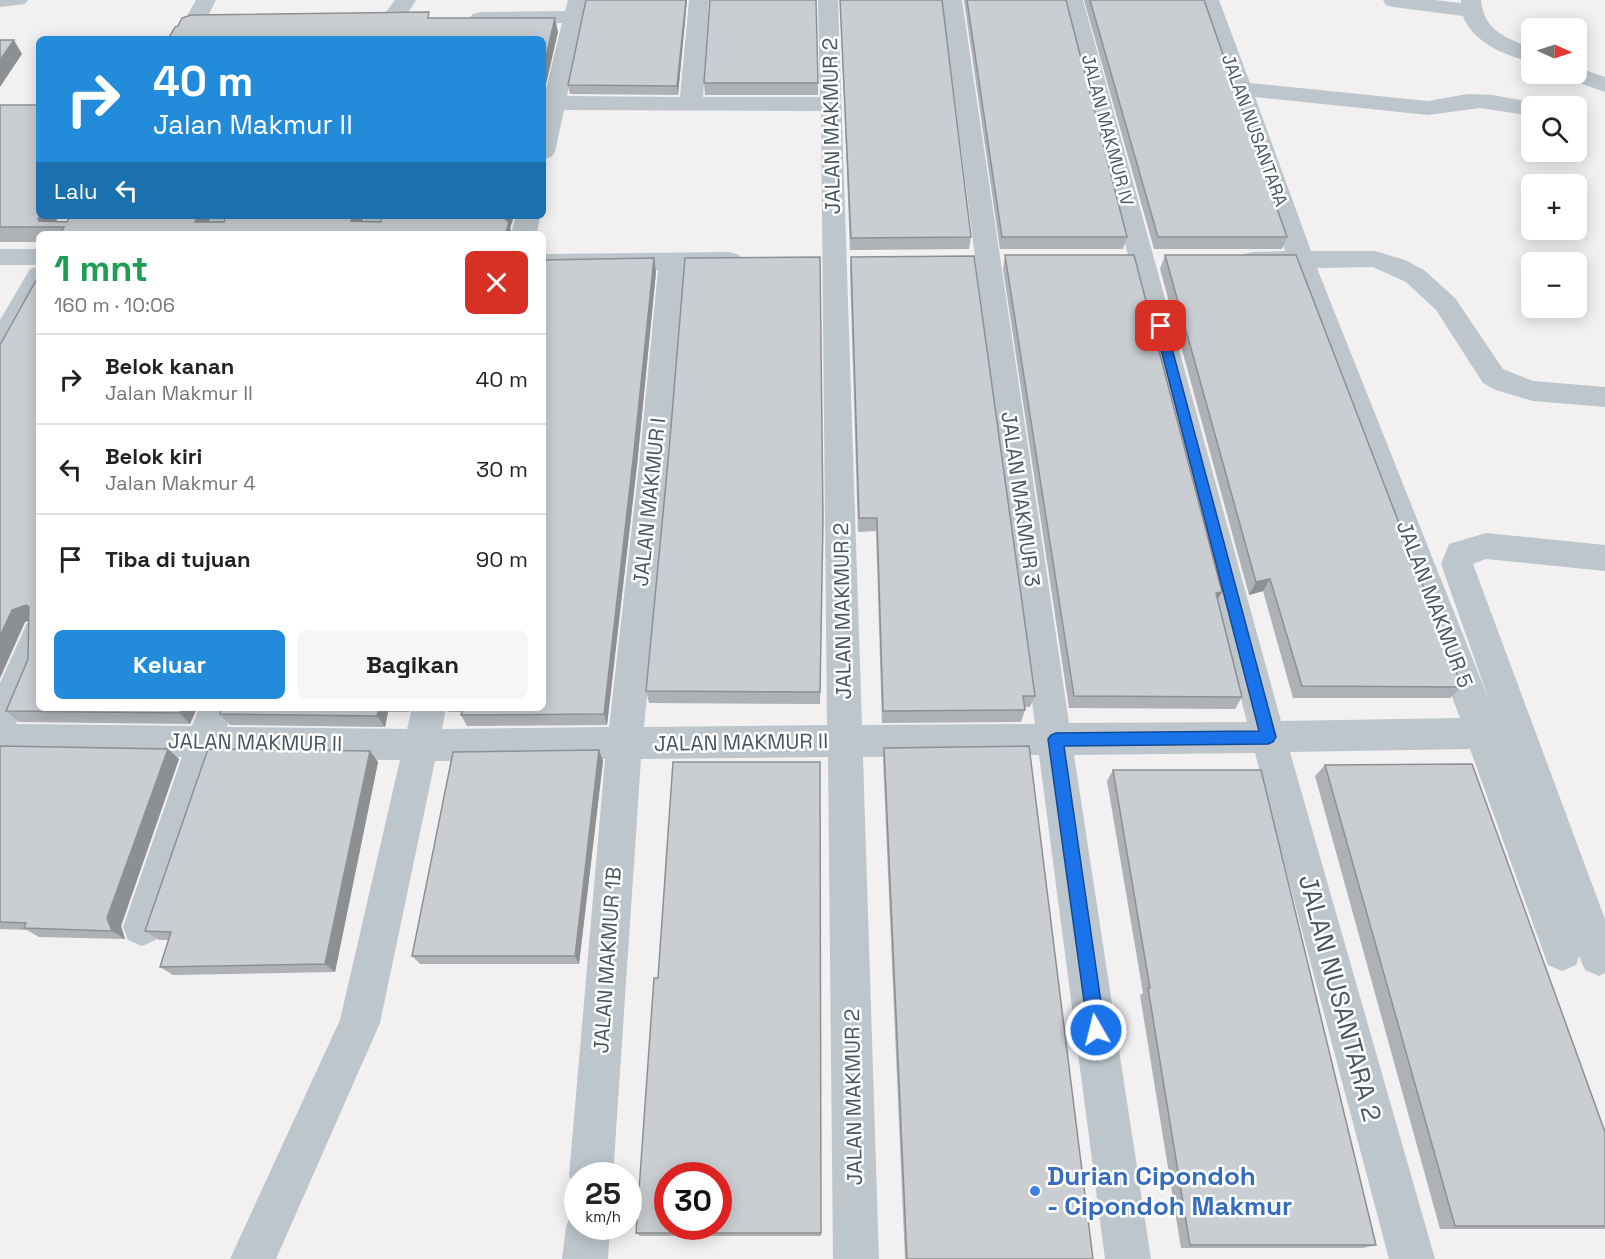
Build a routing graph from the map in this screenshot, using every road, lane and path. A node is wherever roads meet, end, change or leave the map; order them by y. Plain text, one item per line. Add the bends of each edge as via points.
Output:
1 (18, 0) edge
2 (206, 0) edge
3 (699, 0) edge
4 (828, 0) edge
5 (952, 0) edge
6 (1074, 0) edge
7 (1209, 0) edge
8 (0, 1) edge
9 (1393, 1) edge
10 (1470, 5) edge
11 (576, 9) edge
12 (404, 12) edge
13 (455, 18) edge
14 (370, 19) edge
15 (195, 21) junction
16 (219, 21) edge
17 (176, 32) edge
18 (1521, 52) edge
19 (1587, 78) edge
20 (1605, 85) edge
21 (1240, 89) junction
22 (554, 103) junction
23 (691, 104) junction
24 (832, 104) junction
25 (1521, 106) edge
26 (546, 139) edge
27 (0, 257) edge
28 (36, 257) edge
29 (1234, 260) edge
30 (1301, 260) junction
31 (672, 261) junction
32 (753, 261) edge
33 (546, 263) edge
34 (36, 280) edge
35 (0, 344) edge
36 (1605, 397) edge
37 (1605, 558) edge
38 (36, 640) edge
39 (0, 721) edge
40 (211, 725) edge
41 (426, 727) edge
42 (1268, 737) junction
43 (0, 739) edge
44 (1056, 739) junction
45 (1484, 739) junction
46 (844, 741) junction
47 (624, 744) junction
48 (1522, 747) junction
49 (142, 927) dead end
50 (1562, 951) dead end
51 (1599, 956) dead end
52 (592, 1162) edge
53 (587, 1240) edge
54 (253, 1259) edge
55 (585, 1259) edge
56 (856, 1259) edge
57 (1128, 1259) edge
58 (1412, 1259) edge

1 - 8 street
2 - 15 street
3 - 23 street
4 - 24 street, JALAN MAKMUR 2
5 - 44 street, JALAN MAKMUR 3
6 - 42 street, JALAN MAKMUR IV
7 - 21 street, JALAN NUSANTARA
9 - 10 street
10 - 18 street via 1475,21 1497,43
11 - 13 street
11 - 22 street
12 - 14 street
15 - 16 street
15 - 17 street via 183,24
19 - 20 street
21 - 25 street via 1428,108 1450,102 1496,100
21 - 30 street, JALAN NUSANTARA
22 - 23 street
22 - 26 street
23 - 24 street
24 - 46 street, JALAN MAKMUR 2
27 - 28 street
29 - 30 street
30 - 36 street via 1375,259 1412,272 1442,299 1493,376 1521,389
30 - 45 street, JALAN MAKMUR 5
31 - 32 street
31 - 33 street
31 - 47 street, JALAN MAKMUR I
34 - 35 street
37 - 48 street via 1486,546 1460,553 1457,564
38 - 39 street
40 - 41 street, JALAN MAKMUR II
40 - 43 street, JALAN MAKMUR II
40 - 49 street
41 - 47 street, JALAN MAKMUR II
41 - 54 street via 360,1023
42 - 44 street, JALAN MAKMUR II
42 - 45 street, JALAN MAKMUR II
42 - 58 street, JALAN NUSANTARA 2
44 - 46 street, JALAN MAKMUR II
44 - 57 street, JALAN MAKMUR 3
45 - 48 street, JALAN MAKMUR II
45 - 50 street, JALAN MAKMUR 5
46 - 47 street, JALAN MAKMUR II
46 - 56 street, JALAN MAKMUR 2
47 - 52 street, JALAN MAKMUR 1B
48 - 51 street
53 - 55 street

